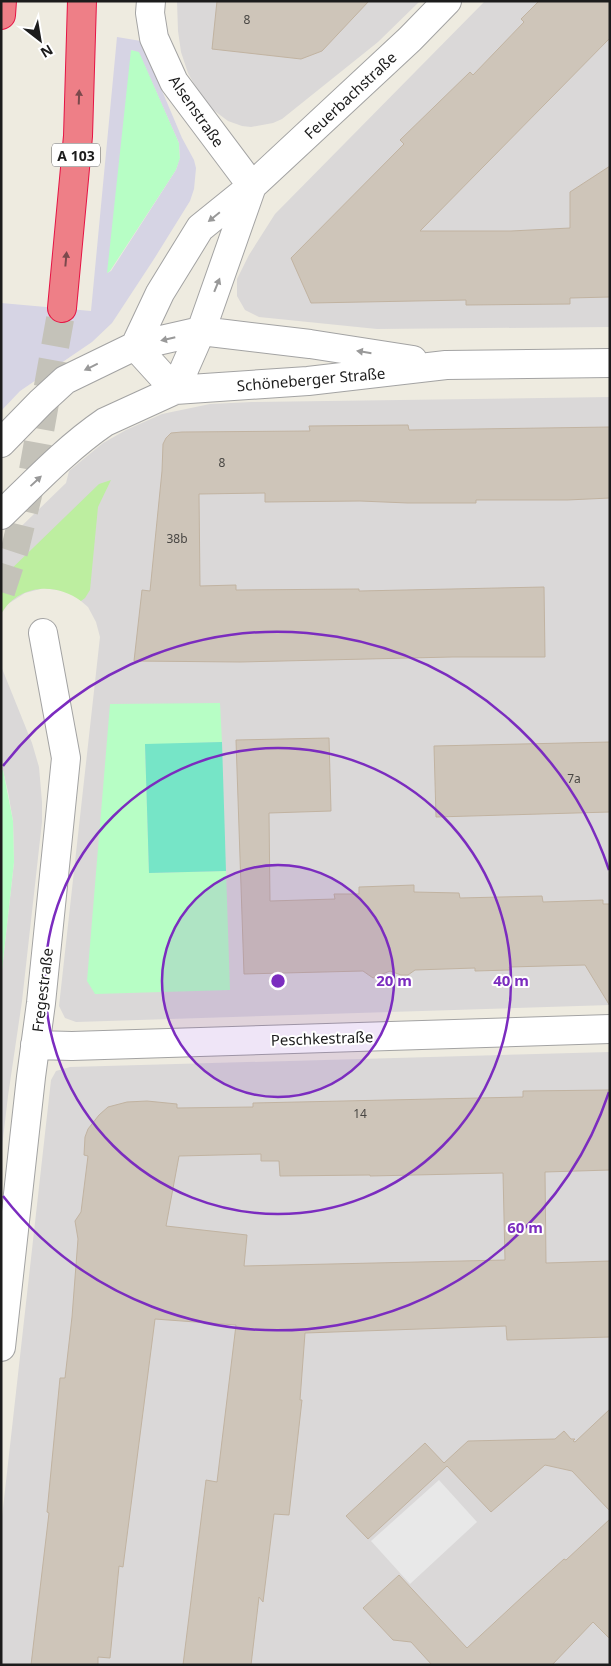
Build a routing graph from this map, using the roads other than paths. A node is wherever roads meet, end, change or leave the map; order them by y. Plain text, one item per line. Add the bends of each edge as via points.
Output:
1 (2, 1) edge
2 (82, 1) edge
3 (151, 1) edge
4 (447, 1) edge
5 (1, 15) edge
6 (252, 186) junction
7 (62, 308) tunnel mouth
8 (201, 331) junction
9 (135, 346) junction
10 (610, 363) edge
11 (446, 365) junction
12 (175, 390) junction
13 (1, 443) edge
14 (1, 515) edge
15 (43, 633) dead end
16 (610, 1029) edge
17 (35, 1045) junction
18 (1, 1347) edge

1 - 5 highway
7 -> 2 highway, A 103 via 78,136
3 - 6 street, Alsenstraße via 154,38 174,82
4 - 6 street, Feuerbachstraße
8 -> 6 street, Feuerbachstraße
6 -> 9 street, Feuerbachstraße via 200,228 160,292
8 -> 9 street
11 -> 8 street, Schöneberger Straße
8 - 12 street, Feuerbachstraße
9 - 12 street
9 -> 13 street via 65,380
10 - 11 street, Schöneberger Straße
11 - 12 street, Schöneberger Straße via 308,381
14 -> 12 street via 65,454 105,422
15 - 17 street, Fregestraße via 66,758
16 - 17 street, Peschkestraße
17 - 18 street, Fregestraße

